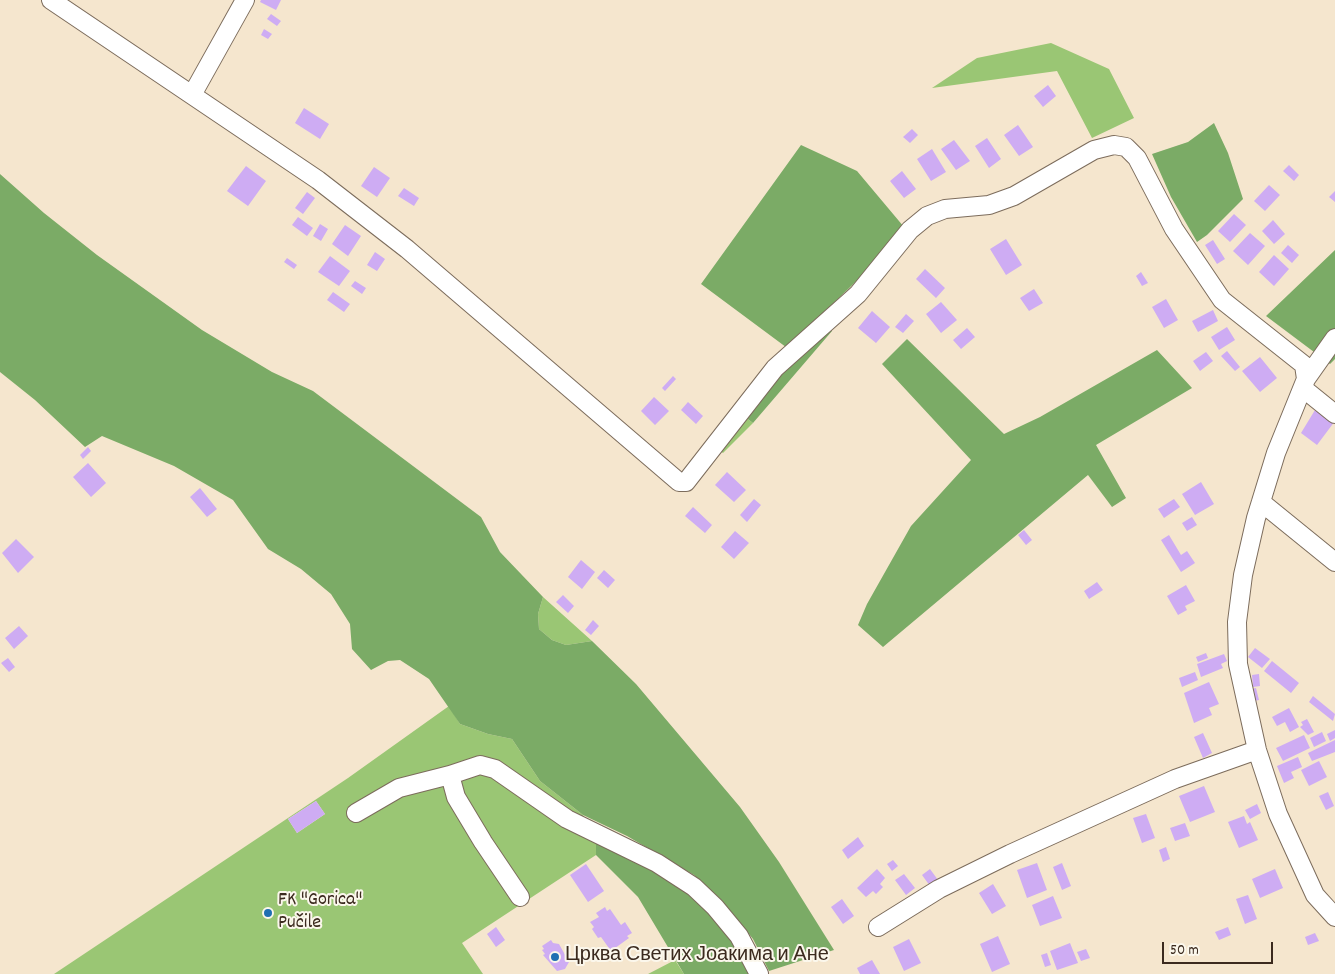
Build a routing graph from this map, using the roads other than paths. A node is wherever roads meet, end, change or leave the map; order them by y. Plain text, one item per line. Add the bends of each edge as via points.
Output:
1 (50, 0) edge
2 (245, 0) edge
3 (192, 95) junction
4 (1335, 338) edge
5 (1305, 384) junction
6 (1335, 414) edge
7 (1261, 502) junction
8 (1335, 562) edge
9 (1257, 750) junction
10 (450, 775) junction
11 (356, 813) dead end
12 (520, 897) dead end
13 (1335, 917) edge
14 (878, 927) dead end
15 (759, 974) edge

1 - 3 street
2 - 3 street
3 - 5 street via 318,180 407,249 679,482 686,482 775,368 858,294 910,230 927,216 945,209 989,205 1014,196 1094,150 1114,145 1126,148 1137,158 1174,229 1222,300 1304,365
4 - 5 street
5 - 6 street
5 - 7 street via 1276,453
7 - 8 street
7 - 9 street via 1243,575 1237,622 1238,664
9 - 13 street via 1278,814 1315,894
9 - 14 street via 1175,780 1010,854 939,889
10 - 11 street via 399,788
10 - 12 street via 456,797
10 - 15 street via 480,765 495,769 567,819 658,863 716,907 739,936

